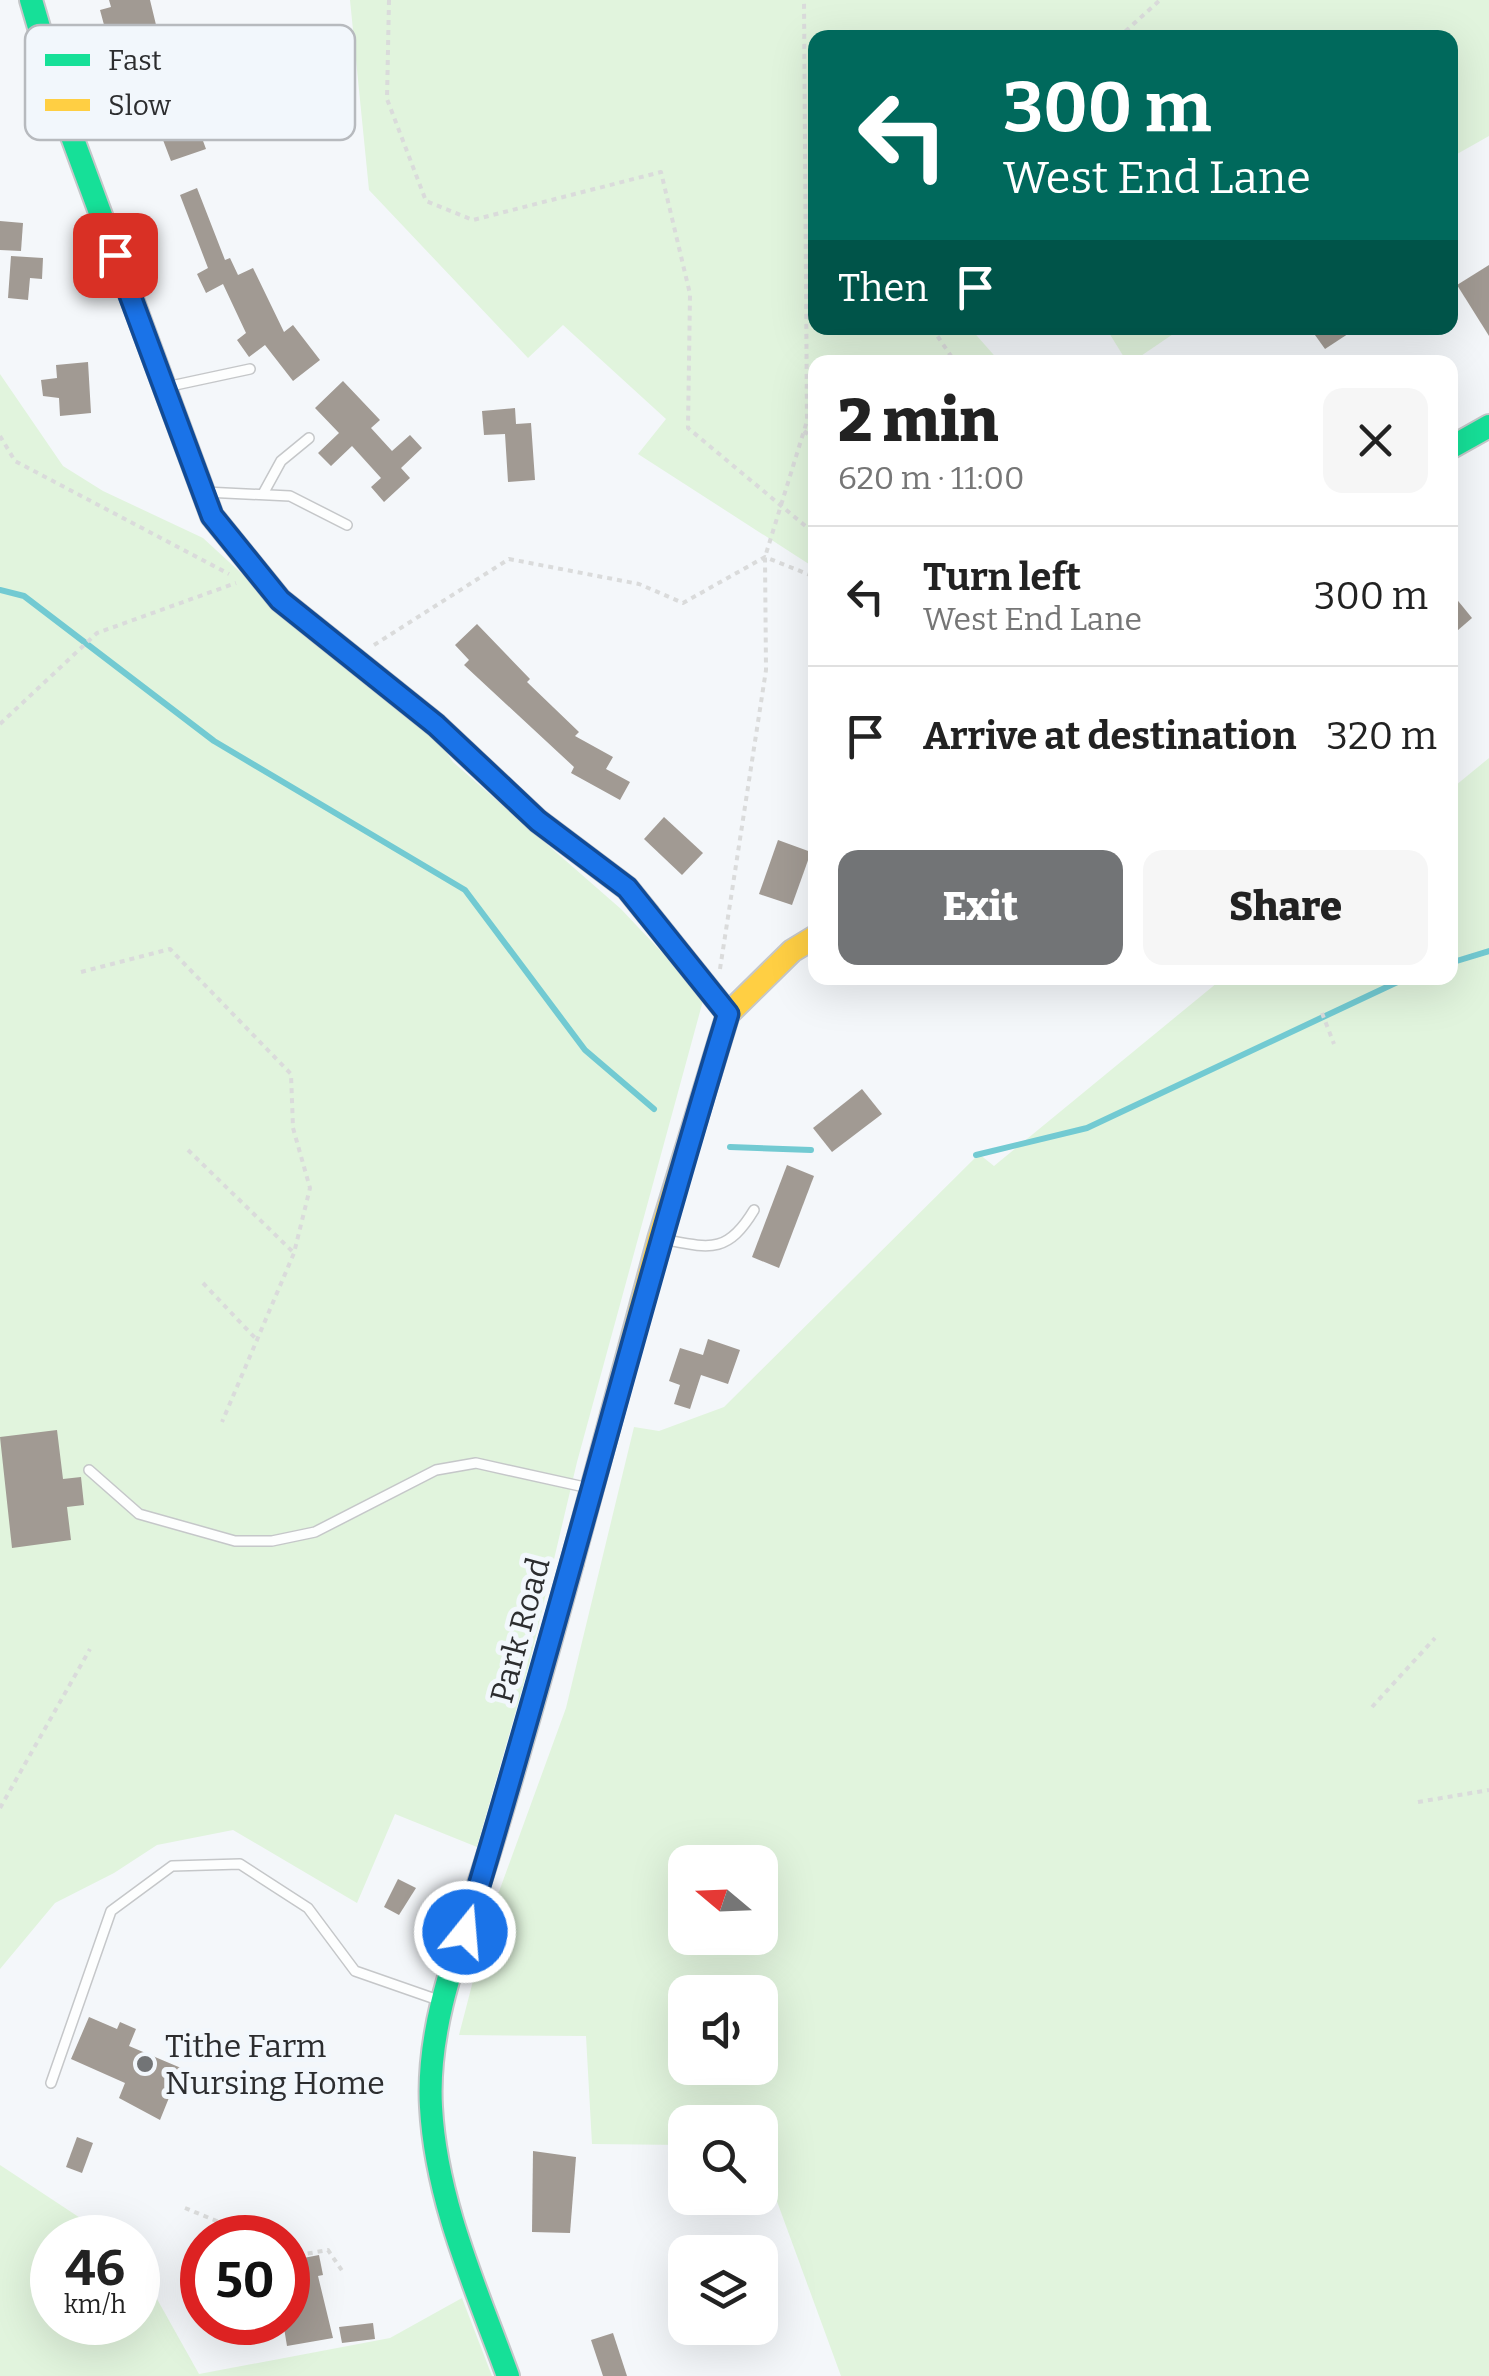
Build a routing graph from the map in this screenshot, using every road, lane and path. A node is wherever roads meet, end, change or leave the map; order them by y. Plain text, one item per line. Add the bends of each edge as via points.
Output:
1 (31, 0) edge
2 (389, 0) edge
3 (804, 0) edge
4 (1160, 0) edge
5 (38, 25) edge
6 (1127, 30) edge
7 (74, 140) edge
8 (250, 368) dead end
9 (163, 387) junction
10 (1489, 426) edge
11 (804, 430) junction
12 (808, 434) edge
13 (0, 436) edge
14 (309, 438) dead end
15 (1458, 443) edge
16 (203, 492) junction
17 (264, 492) junction
18 (780, 507) junction
19 (347, 525) dead end
20 (808, 529) edge
21 (766, 557) junction
22 (808, 574) edge
23 (354, 659) junction
24 (0, 724) edge
25 (808, 941) edge
26 (81, 972) dead end
27 (722, 1006) junction
28 (1322, 1013) dead end
29 (1334, 1044) dead end
30 (188, 1150) dead end
31 (754, 1210) dead end
32 (659, 1239) junction
33 (294, 1253) junction
34 (204, 1283) dead end
35 (257, 1340) junction
36 (222, 1422) dead end
37 (89, 1470) dead end
38 (592, 1489) junction
39 (1435, 1638) dead end
40 (90, 1649) dead end
41 (1372, 1707) dead end
42 (1489, 1790) edge
43 (1418, 1802) dead end
44 (0, 1808) edge
45 (443, 2002) junction
46 (51, 2083) dead end
47 (185, 2208) dead end
48 (202, 2215) edge
49 (310, 2253) edge
50 (343, 2272) dead end
51 (508, 2376) edge

1 - 5 main road
2 - 18 path via 387,99 426,201 474,220 661,172 690,294 688,428
3 - 11 path
4 - 6 path
7 - 9 main road
8 - 9 lane
9 - 16 main road
10 - 15 main road
11 - 12 path
11 - 18 path
13 - 24 path via 15,461 242,581 97,633
14 - 17 lane via 281,461
16 - 17 lane
16 - 23 main road via 212,516 280,600
17 - 19 lane via 314,505
18 - 20 path
18 - 21 path
21 - 22 path
21 - 23 path via 683,603 639,584 509,558
21 - 27 path via 766,670
23 - 27 main road via 538,821 627,888
25 - 27 main road, Park Road
26 - 33 path via 170,949 290,1074 294,1128 310,1188
27 - 32 main road, Park Road
28 - 29 path
30 - 33 path
31 - 32 lane via 724,1245
32 - 38 main road, Park Road
33 - 35 path
34 - 35 path
35 - 36 path
37 - 38 lane via 139,1514 234,1540 272,1542 314,1532 436,1470 476,1463
38 - 45 main road, Park Road
39 - 41 path
40 - 44 path
42 - 43 path
45 - 46 lane via 355,1971 308,1908 240,1864 172,1866 111,1911
45 - 51 main road, Park Road via 431,2106 441,2191
47 - 48 path
49 - 50 path via 328,2250

